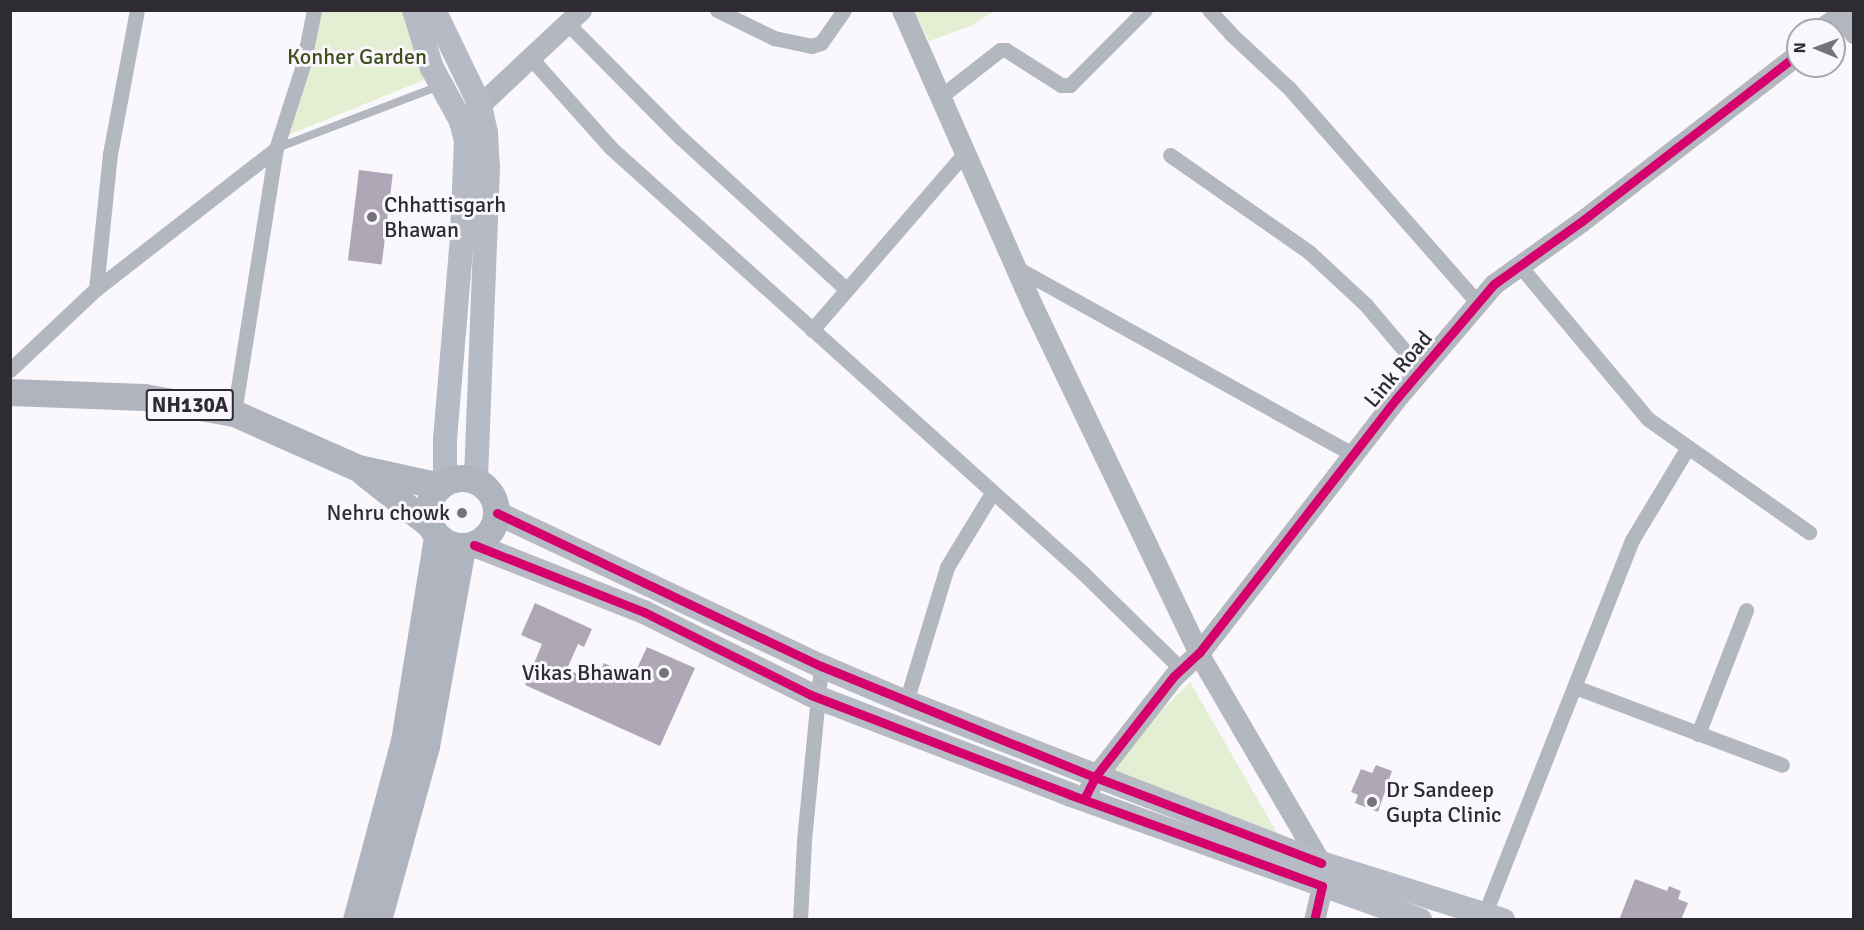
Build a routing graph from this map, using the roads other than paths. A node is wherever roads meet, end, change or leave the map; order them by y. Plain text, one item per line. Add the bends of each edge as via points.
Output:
1 (137, 10) edge
2 (314, 10) edge
3 (414, 10) edge
4 (434, 10) edge
5 (717, 10) edge
6 (844, 10) edge
7 (902, 10) edge
8 (1146, 10) edge
9 (1209, 10) edge
10 (574, 17) edge
11 (529, 56) junction
12 (1786, 63) edge
13 (441, 85) junction
14 (940, 97) junction
15 (480, 105) junction
16 (462, 121) junction
17 (276, 149) junction
18 (965, 153) junction
19 (1170, 155) dead end
20 (1520, 266) junction
21 (1015, 267) junction
22 (845, 288) junction
23 (96, 289) junction
24 (1478, 303) junction
25 (812, 330) junction
26 (10, 370) edge
27 (1421, 370) junction
28 (10, 393) edge
29 (234, 413) junction
30 (1687, 449) junction
31 (1353, 454) junction
32 (358, 468) junction
33 (476, 480) junction
34 (442, 484) junction
35 (992, 493) junction
36 (497, 513) junction
37 (1809, 532) dead end
38 (451, 538) junction
39 (1746, 610) dead end
40 (1199, 653) junction
41 (821, 666) junction
42 (1182, 670) junction
43 (1575, 687) junction
44 (817, 697) junction
45 (906, 702) junction
46 (1698, 734) junction
47 (1782, 765) dead end
48 (1101, 779) junction
49 (1089, 801) junction
50 (1321, 874) junction
51 (1494, 916) edge
52 (356, 920) edge
53 (378, 920) edge
54 (800, 920) edge
55 (1314, 920) edge
56 (1420, 920) edge

1 - 23 street via 110,154
2 - 17 street via 303,65
3 - 13 main road
4 - 15 main road
5 - 6 street via 774,38 811,46 824,40
7 - 14 street
8 - 14 street via 1070,85 1061,85 1000,50
9 - 24 street via 1289,88
10 - 11 street
10 - 22 street via 680,137
11 - 15 street
11 - 25 street via 611,148
12 - 20 street, Link Road
13 - 16 main road
13 - 17 lane
14 - 18 street
15 - 16 street
15 - 33 main road via 488,166
16 - 34 main road via 466,156 462,237
17 - 23 street
17 - 29 street
18 - 21 street
18 - 22 street
19 - 27 street via 1316,258 1366,305
20 - 24 street, Link Road via 1494,284
20 - 30 street via 1648,419
21 - 31 street
21 - 40 street
22 - 25 street
23 - 26 street
24 - 27 street, Link Road
25 - 35 street
27 - 31 street, Link Road
28 - 29 highway, NH130A via 144,397
29 - 32 highway, NH130A
30 - 37 street
30 - 43 street via 1632,540
31 - 40 street, Link Road
32 - 34 highway, NH130A
32 - 38 highway, NH130A
33 - 34 highway, NH130A via 460,477
33 - 36 highway via 487,488
34 - 38 highway via 430,499 428,512
35 - 42 street via 1083,573
35 - 45 street via 947,567
36 - 38 highway via 490,532
36 - 41 main road
38 - 44 main road via 644,612
38 - 52 highway via 404,741
38 - 53 highway via 426,746
39 - 46 street
40 - 42 street, Link Road
40 - 50 street
41 - 44 street
41 - 45 main road
42 - 48 street, Link Road
43 - 46 street
43 - 51 street
44 - 49 main road
44 - 54 street
45 - 48 main road
46 - 47 street
48 - 49 street, Link Road
48 - 50 main road
49 - 50 main road
50 - 51 main road
50 - 55 street
50 - 56 main road

